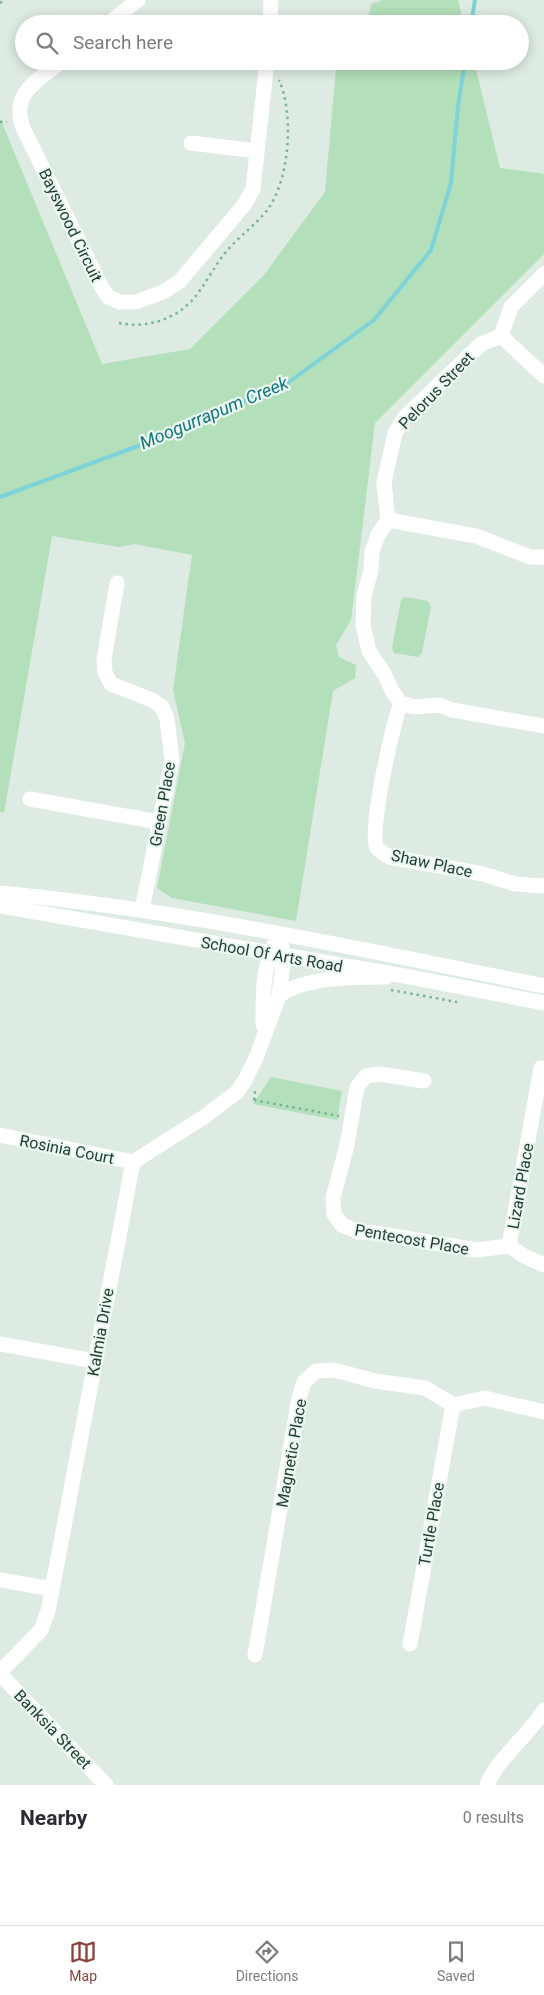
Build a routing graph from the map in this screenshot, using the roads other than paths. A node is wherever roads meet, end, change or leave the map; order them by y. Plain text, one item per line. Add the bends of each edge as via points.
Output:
1 (138, 0) edge
2 (271, 0) edge
3 (119, 15) edge
4 (270, 15) edge
5 (51, 70) edge
6 (266, 70) edge
7 (191, 143) dead end
8 (257, 151) junction
9 (544, 274) edge
10 (501, 336) junction
11 (544, 376) edge
12 (388, 520) junction
13 (544, 557) edge
14 (117, 583) dead end
15 (401, 703) junction
16 (544, 726) edge
17 (30, 799) dead end
18 (159, 822) junction
19 (544, 886) edge
20 (0, 893) edge
21 (0, 906) edge
22 (142, 910) junction
23 (279, 934) junction
24 (277, 955) junction
25 (410, 977) junction
26 (544, 986) edge
27 (278, 996) junction
28 (544, 1003) edge
29 (263, 1034) junction
30 (541, 1068) dead end
31 (424, 1081) dead end
32 (0, 1135) edge
33 (133, 1162) junction
34 (509, 1246) junction
35 (544, 1265) edge
36 (0, 1344) edge
37 (95, 1361) junction
38 (453, 1405) junction
39 (544, 1412) edge
40 (0, 1580) edge
41 (52, 1589) junction
42 (410, 1644) dead end
43 (255, 1655) dead end
44 (0, 1673) edge
45 (544, 1710) edge
46 (106, 1785) edge
47 (487, 1785) edge

1 - 3 street
2 - 4 street
5 - 8 street, Bayswood Circuit via 24,92 19,116 100,284 107,296 119,302 136,302 179,282 244,205 253,188
6 - 8 street, Bayswood Circuit
7 - 8 street
9 - 10 street via 511,306
10 - 11 street
10 - 12 street, Pelorus Street via 481,344 404,418 395,433 384,483
12 - 13 street via 476,536 530,557
12 - 15 street via 372,552 364,596 363,626 369,651
14 - 18 street, Green Place via 104,660 105,673 111,684 162,707 167,719 172,760
15 - 16 street via 414,707 439,705
15 - 19 street, Shaw Place via 395,717 374,835 377,848 390,857 483,874 515,884
17 - 18 street
18 - 22 street, Green Place
20 - 22 street, School Of Arts Road
21 - 24 street, School Of Arts Road
22 - 23 street, School Of Arts Road
23 - 24 street
23 - 26 street, School Of Arts Road
24 - 25 street, School Of Arts Road
24 - 27 street
24 - 29 street via 263,992
25 - 27 street via 338,978 293,987
25 - 28 street, School Of Arts Road
27 - 29 street
29 - 33 street via 256,1058 237,1092
30 - 34 street, Lizard Place
31 - 34 street, Pentecost Place via 380,1074 366,1076 357,1087 333,1198 334,1214 342,1225 359,1232 476,1250
32 - 33 street, Rosinia Court
33 - 37 street, Kalmia Drive
34 - 35 street
36 - 37 street
37 - 41 street, Kalmia Drive
38 - 39 street via 486,1398
38 - 42 street, Turtle Place
38 - 43 street, Magnetic Place via 425,1388 334,1370 316,1371 304,1382
40 - 41 street
41 - 44 street, Kalmia Drive via 41,1630
44 - 46 street, Banksia Street
45 - 47 street via 535,1726 491,1774

